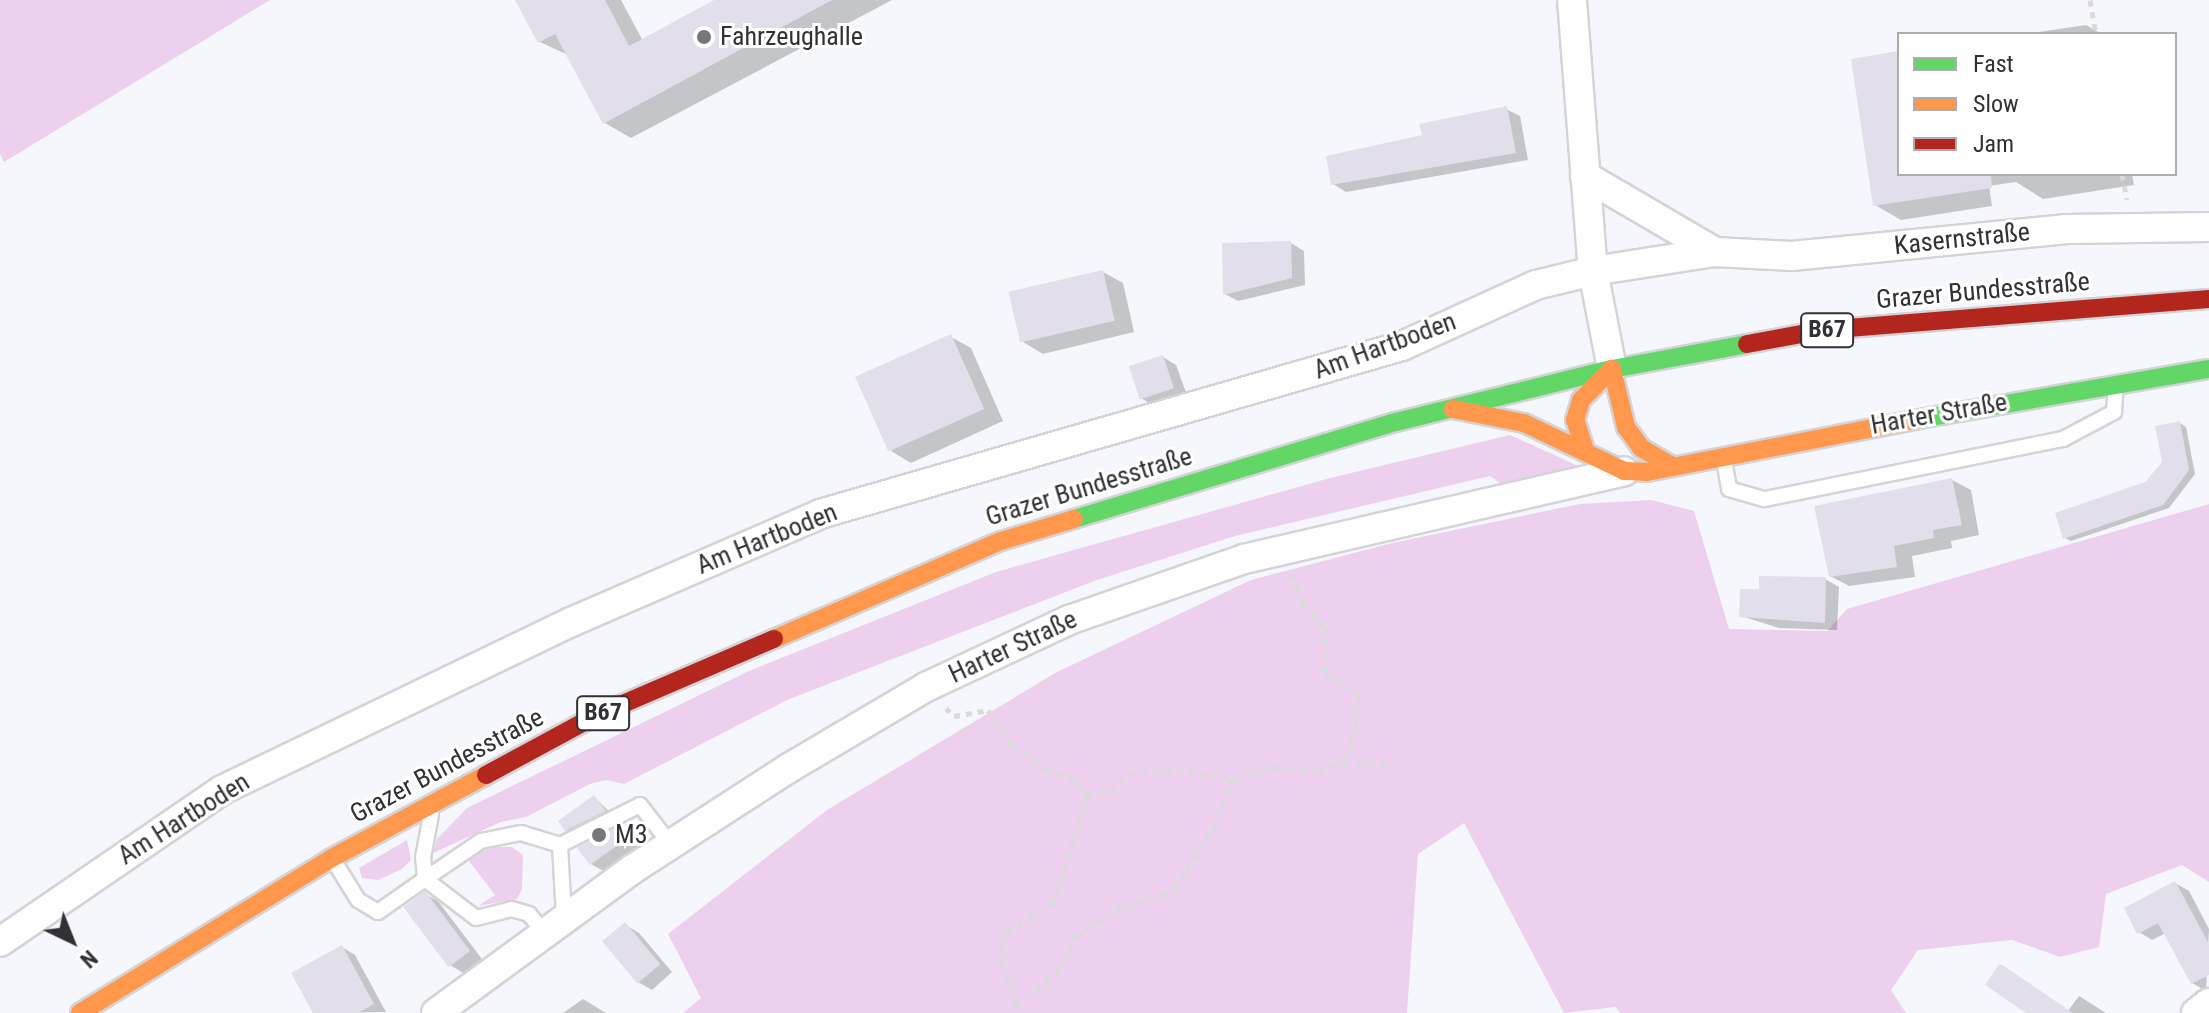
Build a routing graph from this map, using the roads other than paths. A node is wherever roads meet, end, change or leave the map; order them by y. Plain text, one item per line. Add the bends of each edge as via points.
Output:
1 (1572, 0) edge
2 (1585, 176) junction
3 (2209, 227) edge
4 (1715, 252) junction
5 (1593, 271) junction
6 (2209, 299) edge
7 (1612, 369) junction
8 (2209, 369) edge
9 (2116, 382) junction
10 (1453, 409) junction
11 (1585, 450) junction
12 (1724, 456) junction
13 (1670, 465) junction
14 (1624, 471) junction
15 (433, 801) junction
16 (560, 845) junction
17 (671, 845) junction
18 (332, 858) junction
19 (425, 879) junction
20 (554, 925) junction
21 (0, 942) edge
22 (2209, 1003) edge
23 (80, 1013) edge
24 (436, 1013) edge
25 (2196, 1013) edge

1 - 2 street
2 - 4 street, Kasernstraße
2 - 5 street
3 - 4 street, Kasernstraße via 2065,229 1792,256
4 - 5 street, Kasernstraße
5 - 7 street
5 - 21 street, Am Hartboden via 1536,285 1402,346 820,514 571,622 222,790
6 - 7 main road, Grazer Bundesstraße / B67 via 1823,330
7 - 10 main road, Grazer Bundesstraße / B67
7 - 11 main road via 1581,400 1575,420
7 - 13 main road via 1626,427 1641,448
8 - 9 main road, Harter Straße
9 - 12 main road, Harter Straße
9 - 12 lane via 2114,412 2063,439 1765,499 1729,489
10 - 11 main road via 1524,423
10 - 15 main road, Grazer Bundesstraße / B67 via 1001,541 623,704
11 - 14 main road
12 - 13 main road, Harter Straße
13 - 14 main road, Harter Straße
14 - 17 street, Harter Straße via 1285,549 1069,620 926,687
15 - 18 main road, Grazer Bundesstraße / B67
15 - 19 lane via 423,858
16 - 17 lane via 640,805
16 - 19 lane via 521,833 481,841
16 - 20 lane
17 - 20 street, Harter Straße
18 - 19 lane via 358,900 378,912
18 - 23 main road, Grazer Bundesstraße / B67
19 - 20 lane via 476,918 512,909
20 - 24 street, Harter Straße
22 - 25 street

